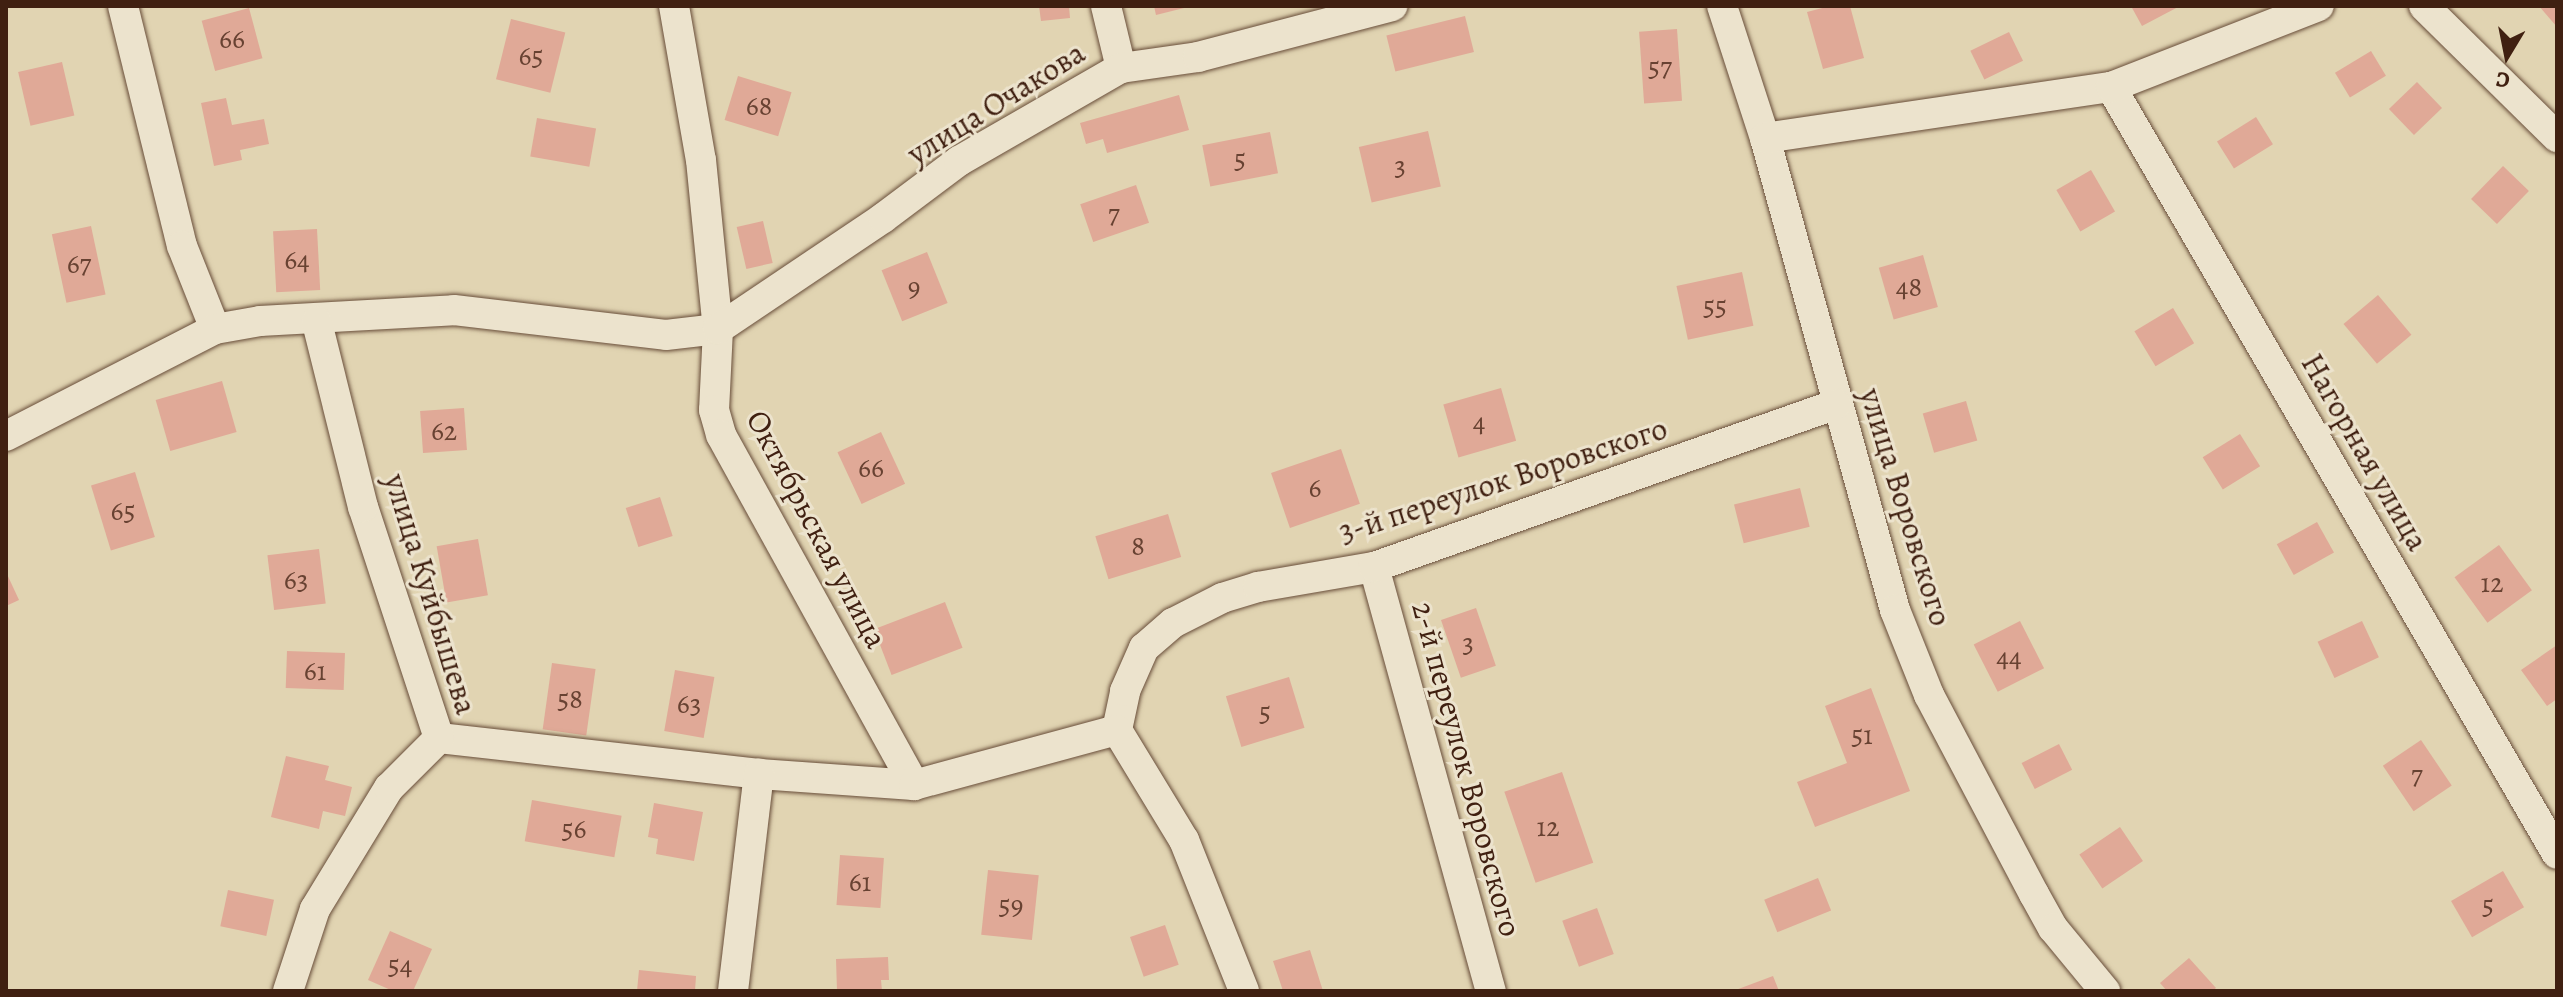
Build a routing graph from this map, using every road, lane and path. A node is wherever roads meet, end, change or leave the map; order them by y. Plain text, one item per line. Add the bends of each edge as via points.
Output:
1 (123, 6) edge
2 (674, 6) edge
3 (1106, 6) edge
4 (1392, 6) edge
5 (1722, 6) edge
6 (2319, 6) edge
7 (2424, 6) edge
8 (1121, 68) junction
9 (2111, 87) junction
10 (2557, 137) edge
11 (1765, 138) junction
12 (317, 322) junction
13 (215, 329) junction
14 (718, 329) junction
15 (1836, 404) junction
16 (6, 436) edge
17 (1374, 567) junction
18 (1117, 730) junction
19 (439, 738) junction
20 (759, 774) junction
21 (914, 785) junction
22 (2557, 854) edge
23 (288, 991) edge
24 (733, 991) edge
25 (1244, 991) edge
26 (1491, 991) edge
27 (2105, 991) edge

1 - 13 street via 182,246
2 - 14 street, Октябрьская улица via 701,160
3 - 8 street
4 - 8 street, улица Очакова via 1198,57
5 - 11 street, улица Воровского
6 - 9 street
7 - 10 street
8 - 14 street, улица Очакова via 959,161
9 - 11 street
9 - 22 street, Нагорная улица
11 - 15 street, улица Воровского
12 - 13 street via 260,321
12 - 14 street via 454,310 666,335
12 - 19 street, улица Куйбышева via 363,507
13 - 16 street
14 - 21 street, Октябрьская улица via 714,410 721,435
15 - 17 street, 3-й переулок Воровского
15 - 27 street, улица Воровского via 1895,610 1929,695 2053,928
17 - 18 street, 3-й переулок Воровского via 1258,587 1173,623 1144,648 1125,691
17 - 26 street, 2-й переулок Воровского
18 - 21 street
18 - 25 street via 1184,840
19 - 20 street
19 - 23 street, улица Куйбышева via 389,788 315,909
20 - 21 street
20 - 24 street

